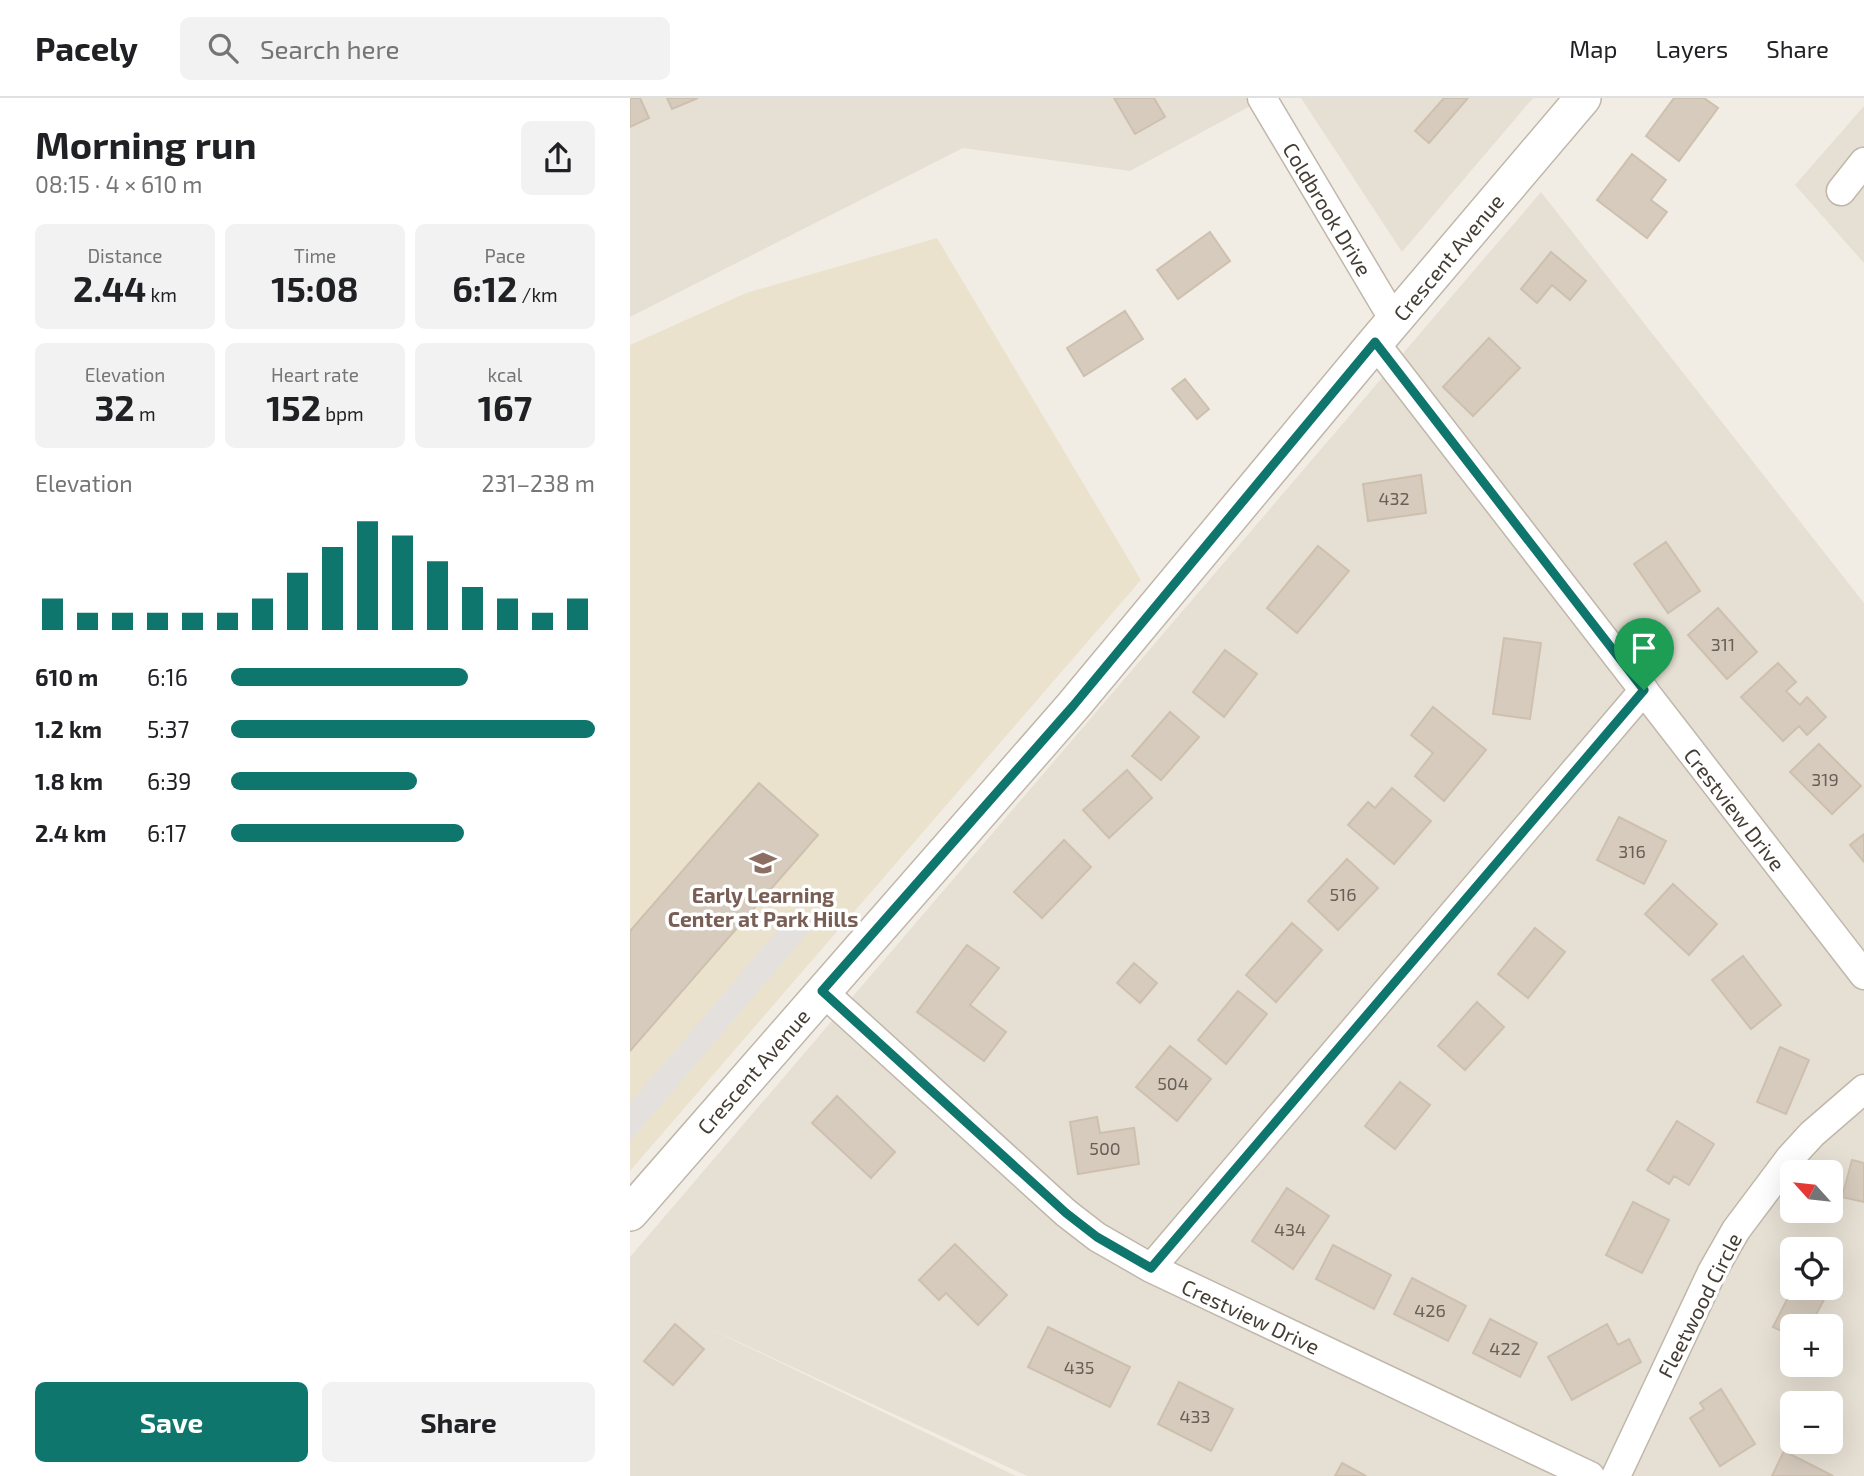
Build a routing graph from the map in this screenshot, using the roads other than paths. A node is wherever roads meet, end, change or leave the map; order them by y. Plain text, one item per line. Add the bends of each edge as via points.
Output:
1 (1262, 98) edge
2 (1583, 98) edge
3 (1864, 162) edge
4 (1841, 191) dead end
5 (1385, 331) junction
6 (1644, 690) junction
7 (1864, 975) edge
8 (822, 991) junction
9 (1864, 1089) edge
10 (630, 1213) edge
11 (1151, 1268) junction
12 (1590, 1476) edge
13 (1616, 1476) edge

1 - 5 street, Coldbrook Drive
2 - 5 street, Crescent Avenue
3 - 4 street
5 - 6 street, Crestview Drive
5 - 8 street, Crescent Avenue via 1073,706
6 - 7 street, Crestview Drive
6 - 11 street
8 - 10 street, Crescent Avenue
8 - 11 street, Crestview Drive via 1066,1213
9 - 13 street, Fleetwood Circle via 1790,1158 1736,1230
11 - 12 street, Crestview Drive

